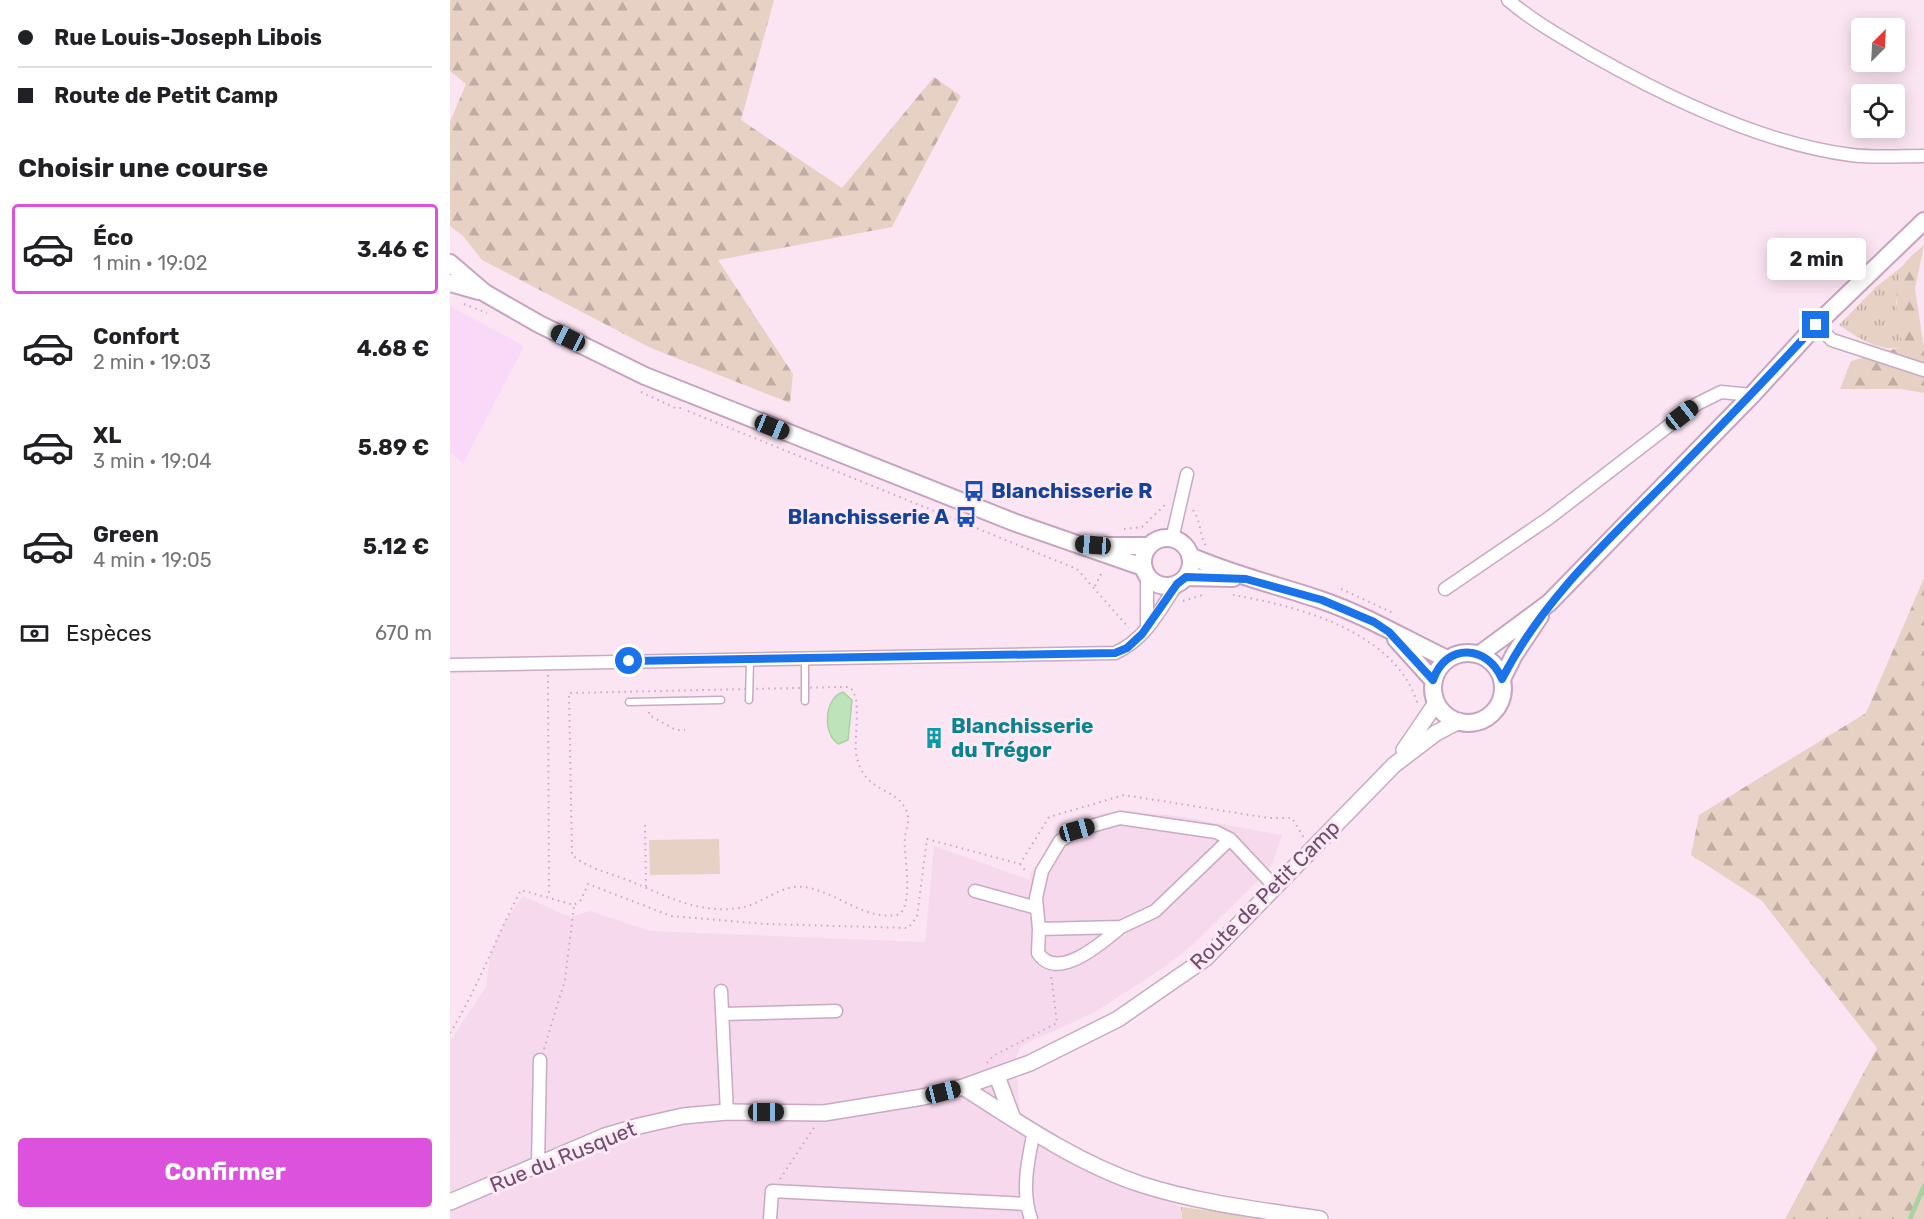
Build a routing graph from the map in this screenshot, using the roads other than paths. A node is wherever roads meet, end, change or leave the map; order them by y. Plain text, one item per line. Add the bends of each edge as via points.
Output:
1 (1508, 0) edge
2 (1924, 156) edge
3 (1924, 221) edge
4 (450, 263) edge
5 (450, 283) edge
6 (485, 293) junction
7 (1816, 325) junction
8 (1924, 370) edge
9 (1752, 395) junction
10 (1187, 474) dead end
11 (1172, 539) junction
12 (1076, 544) junction
13 (1149, 546) junction
14 (1190, 556) junction
15 (1145, 572) junction
16 (1246, 579) junction
17 (1181, 581) junction
18 (1445, 589) dead end
19 (1549, 603) junction
20 (1147, 628) junction
21 (1389, 632) junction
22 (1480, 654) junction
23 (805, 658) junction
24 (750, 659) junction
25 (1447, 659) junction
26 (450, 665) edge
27 (1502, 679) junction
28 (1433, 680) junction
29 (721, 700) dead end
30 (748, 700) dead end
31 (805, 701) dead end
32 (629, 702) dead end
33 (1436, 703) junction
34 (1459, 722) junction
35 (1394, 765) junction
36 (1230, 839) junction
37 (1276, 888) junction
38 (975, 891) dead end
39 (1037, 908) junction
40 (1121, 927) junction
41 (1039, 929) junction
42 (721, 991) dead end
43 (836, 1011) dead end
44 (722, 1014) junction
45 (540, 1060) road end
46 (1030, 1063) joint
47 (990, 1073) junction
48 (963, 1087) junction
49 (727, 1112) junction
50 (1013, 1119) junction
51 (1034, 1131) junction
52 (538, 1166) junction
53 (450, 1202) edge
54 (1026, 1204) junction
55 (770, 1219) edge
56 (1031, 1219) edge
57 (1320, 1219) edge

1 - 2 street via 1532,20 1625,74 1762,134 1851,156
3 - 7 main road
4 - 6 main road
5 - 6 main road
6 - 12 main road via 645,376
7 - 8 street via 1832,340
7 - 9 main road
9 - 18 street via 1721,392 1697,404 1549,518
9 - 19 main road
10 - 11 street
11 - 13 main road via 1158,540
11 - 14 main road via 1185,547
12 - 13 main road
12 - 15 main road
13 - 15 main road via 1143,556
14 - 16 main road
14 - 17 main road via 1191,563
15 - 17 main road via 1157,585
15 - 20 street
16 - 17 main road
16 - 21 main road via 1322,600
17 - 20 street
19 - 22 main road
19 - 27 main road
20 - 23 street via 1127,648 1115,653
21 - 25 main road
21 - 28 main road
22 - 25 main road via 1457,654
22 - 27 main road
23 - 24 street
23 - 31 lane
24 - 26 street
24 - 30 lane
25 - 28 main road
27 - 34 main road via 1500,702 1494,711 1474,722
28 - 33 main road
29 - 32 lane
33 - 34 main road via 1448,717
33 - 35 street, Route de Petit Camp
34 - 35 street, Route de Petit Camp via 1436,733
35 - 37 street, Route de Petit Camp
36 - 37 street
36 - 39 street via 1216,832 1120,818 1077,830 1060,841 1042,871
36 - 40 street via 1155,911
37 - 46 street, Route de Petit Camp via 1206,958 1161,991 1118,1019
38 - 39 street
39 - 41 street
40 - 41 street
40 - 41 street via 1065,964 1048,964 1038,953
42 - 44 street
43 - 44 street
44 - 49 street
45 - 52 street
46 - 47 street, Rue du Rusquet
47 - 48 street, Rue du Rusquet
47 - 50 street
48 - 49 street, Rue du Rusquet via 824,1113
48 - 50 street
49 - 52 street, Rue du Rusquet via 639,1126 605,1136
50 - 51 street
51 - 54 street
51 - 57 street via 1100,1168 1140,1184 1206,1201
52 - 53 street, Rue du Rusquet
54 - 55 street via 772,1191
54 - 56 street

